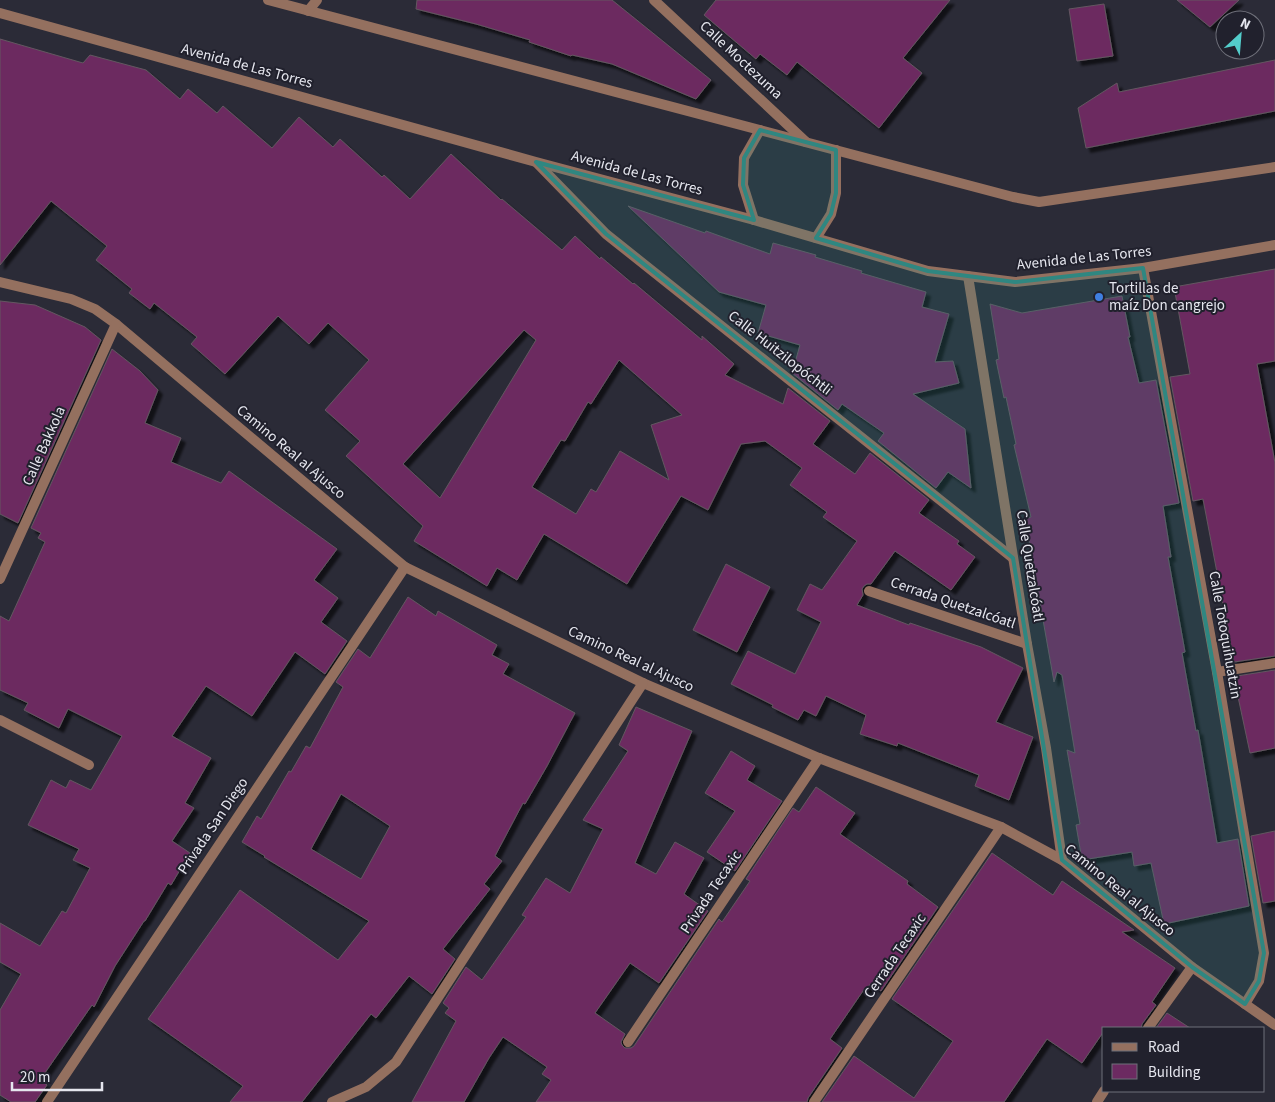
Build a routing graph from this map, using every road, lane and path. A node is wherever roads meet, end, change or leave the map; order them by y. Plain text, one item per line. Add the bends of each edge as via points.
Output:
1 (268, 0) edge
2 (317, 0) edge
3 (659, 2) edge
4 (308, 11) junction
5 (0, 13) edge
6 (760, 130) junction
7 (807, 142) junction
8 (836, 150) junction
9 (536, 162) junction
10 (1275, 167) edge
11 (754, 220) junction
12 (816, 238) junction
13 (1275, 245) edge
14 (1143, 268) junction
15 (968, 276) junction
16 (0, 282) edge
17 (116, 324) junction
18 (1013, 558) junction
19 (405, 568) junction
20 (0, 579) edge
21 (869, 591) dead end
22 (1027, 644) junction
23 (1275, 663) edge
24 (1217, 672) junction
25 (642, 683) junction
26 (0, 720) edge
27 (819, 758) junction
28 (89, 765) dead end
29 (1001, 827) junction
30 (1062, 860) junction
31 (1192, 967) junction
32 (1245, 1004) junction
33 (1275, 1025) edge
34 (1149, 1027) edge
35 (628, 1042) dead end
36 (47, 1102) edge
37 (332, 1102) edge
38 (814, 1102) edge

1 - 4 street
2 - 4 street
3 - 7 street, Calle Moctezuma
4 - 6 street
5 - 9 street, Avenida de Las Torres
6 - 7 street
6 - 11 street via 744,158 743,185
7 - 8 street
8 - 10 street via 1039,202
8 - 12 street via 836,193 831,214
9 - 11 street, Avenida de Las Torres
9 - 18 street, Calle Huitzilopóchtli via 606,234
11 - 12 street, Avenida de Las Torres
12 - 15 street, Avenida de Las Torres via 928,270
13 - 14 street, Avenida de Las Torres
14 - 15 street, Avenida de Las Torres via 1015,282
14 - 24 street, Calle Totoquihuatzin
15 - 18 street, Calle Quetzalcóatl
16 - 17 street, Camino Real al Ajusco via 71,299 95,309
17 - 19 street, Camino Real al Ajusco
17 - 20 street, Calle Bakkola
18 - 22 street, Calle Quetzalcóatl
19 - 25 street, Camino Real al Ajusco
19 - 36 street, Privada San Diego
21 - 22 street, Cerrada Quetzalcóatl
22 - 30 street, Calle Quetzalcóatl
23 - 24 street
24 - 32 street, Calle Totoquihuatzin via 1264,953 1259,981
25 - 27 street, Camino Real al Ajusco
25 - 37 street via 396,1062 366,1086
26 - 28 street
27 - 29 street, Camino Real al Ajusco
27 - 35 street, Privada Tecaxic
29 - 30 street, Camino Real al Ajusco
29 - 38 street, Cerrada Tecaxic
30 - 31 street, Camino Real al Ajusco
31 - 32 street, Camino Real al Ajusco
31 - 34 street
32 - 33 street, Camino Real al Ajusco

